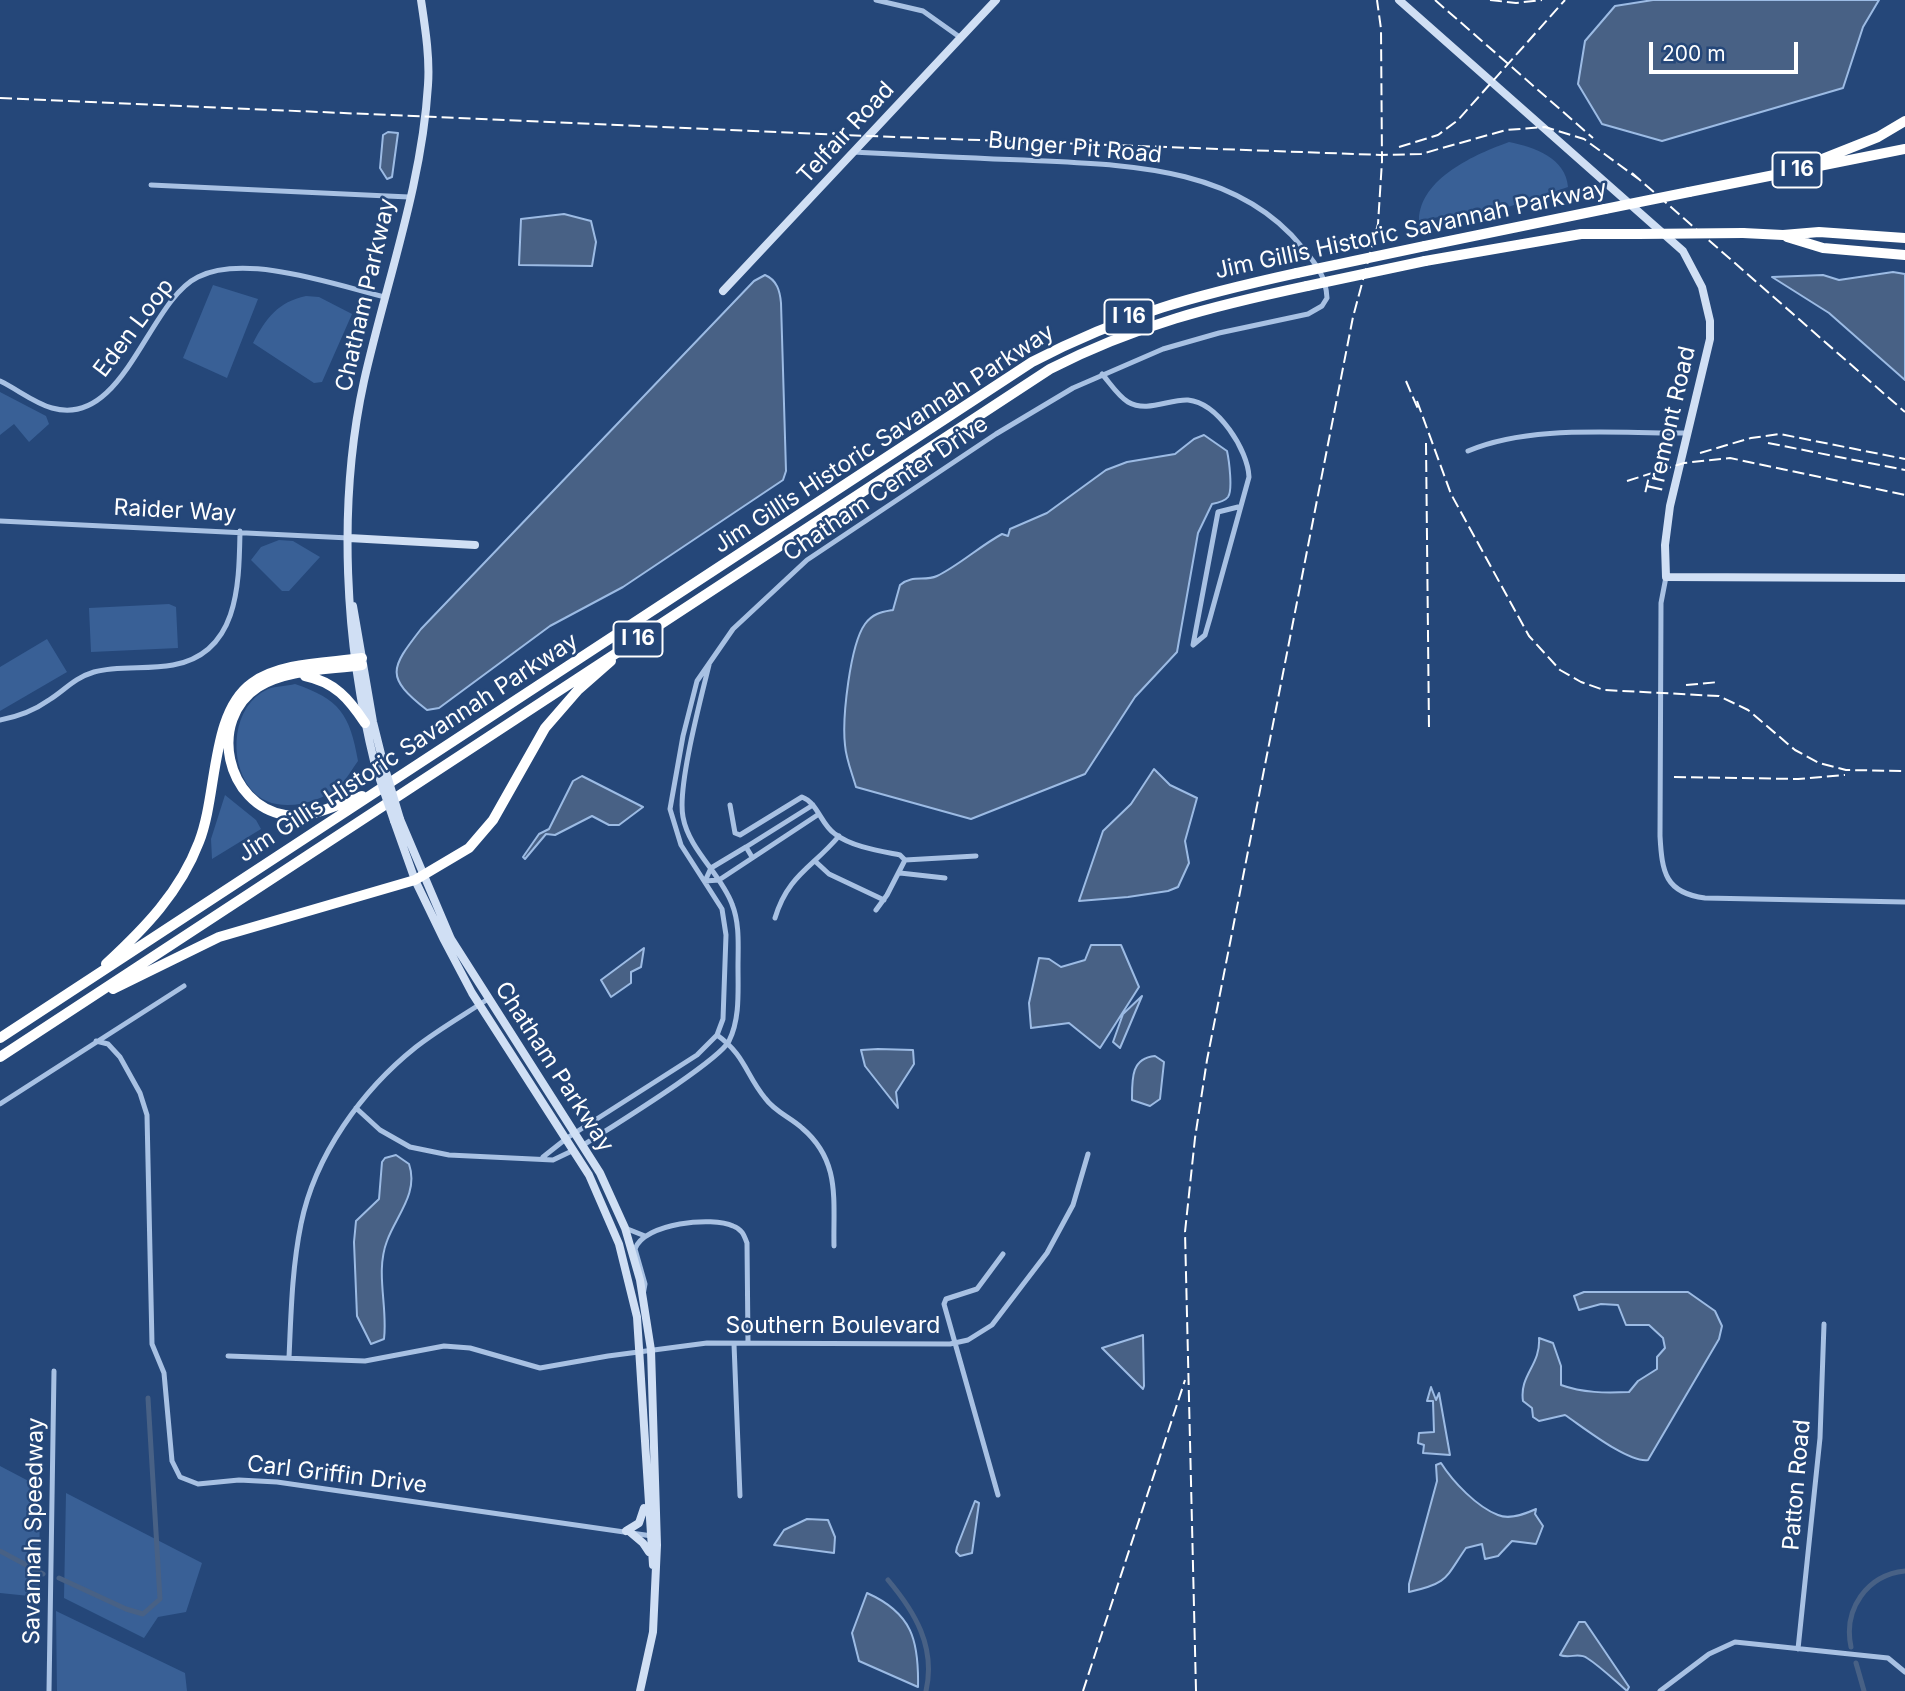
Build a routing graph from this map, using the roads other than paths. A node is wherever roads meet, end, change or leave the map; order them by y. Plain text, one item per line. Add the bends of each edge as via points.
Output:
1 (421, 0) edge
2 (876, 0) edge
3 (996, 0) edge
4 (1399, 0) edge
5 (961, 38) junction
6 (1905, 121) edge
7 (1905, 149) edge
8 (854, 152) junction
9 (1781, 173) junction
10 (151, 185) dead end
11 (409, 197) junction
12 (1783, 235) junction
13 (1905, 238) edge
14 (1905, 255) edge
15 (1309, 256) joint
16 (723, 291) dead end
17 (385, 297) junction
18 (1102, 374) junction
19 (0, 381) edge
20 (1688, 433) junction
21 (1468, 451) dead end
22 (1238, 508) junction
23 (0, 521) edge
24 (240, 531) junction
25 (349, 538) junction
26 (475, 545) dead end
27 (1666, 577) junction
28 (1905, 578) edge
29 (647, 633) junction
30 (711, 659) junction
31 (358, 662) junction
32 (287, 677) junction
33 (0, 720) edge
34 (365, 723) junction
35 (379, 764) junction
36 (376, 791) junction
37 (730, 805) dead end
38 (813, 805) junction
39 (819, 814) junction
40 (839, 836) junction
41 (747, 847) junction
42 (976, 856) dead end
43 (752, 857) junction
44 (905, 860) junction
45 (816, 862) junction
46 (711, 868) junction
47 (900, 873) junction
48 (945, 878) dead end
49 (419, 879) junction
50 (719, 880) junction
51 (705, 881) junction
52 (884, 900) junction
53 (1905, 902) edge
54 (876, 910) dead end
55 (775, 918) dead end
56 (184, 986) dead end
57 (80, 987) junction
58 (484, 1002) junction
59 (78, 1006) junction
60 (717, 1035) junction
61 (0, 1038) edge
62 (96, 1041) junction
63 (728, 1043) junction
64 (0, 1057) edge
65 (0, 1104) edge
66 (356, 1108) junction
67 (576, 1132) junction
68 (567, 1138) junction
69 (583, 1145) junction
70 (574, 1150) junction
71 (1088, 1154) dead end
72 (542, 1157) junction
73 (625, 1228) junction
74 (645, 1236) junction
75 (834, 1246) dead end
76 (1003, 1254) dead end
77 (643, 1295) junction
78 (1824, 1324) dead end
79 (734, 1343) junction
80 (748, 1343) junction
81 (954, 1343) junction
82 (651, 1350) junction
83 (641, 1352) junction
84 (228, 1356) dead end
85 (289, 1358) junction
86 (54, 1371) dead end
87 (646, 1491) junction
88 (998, 1495) dead end
89 (740, 1496) dead end
90 (628, 1531) junction
91 (653, 1536) junction
92 (650, 1555) junction
93 (654, 1569) junction
94 (1798, 1649) junction
95 (1905, 1672) edge
96 (49, 1691) edge
97 (640, 1691) edge
98 (1660, 1691) edge

1 - 11 main road, Chatham Parkway via 429,82
2 - 5 street via 923,11
3 - 5 main road, Telfair Road
4 - 20 main road, Tremont Road via 1683,251 1702,287 1710,321 1708,357
5 - 8 main road, Telfair Road
6 - 9 highway via 1839,154
7 - 9 highway, Jim Gillis Historic Savannah Parkway / I 16
8 - 15 street, Bunger Pit Road via 1125,165 1180,175 1255,204
8 - 16 main road, Telfair Road
9 - 36 highway, Jim Gillis Historic Savannah Parkway / I 16, bridge via 1297,273 1148,310 1089,333 1032,362
10 - 11 street
11 - 17 main road, Chatham Parkway
12 - 13 highway, Jim Gillis Historic Savannah Parkway / I 16 via 1819,232
12 - 14 highway via 1823,248
12 - 29 highway, Jim Gillis Historic Savannah Parkway / I 16, bridge via 1581,234 1307,286 1132,330 1050,369
15 - 18 street, Chatham Center Drive via 1326,284 1327,298 1315,311 1191,340
17 - 19 street, Eden Loop via 309,278 230,269 198,277 181,290 115,385 91,404 52,408
17 - 25 main road, Chatham Parkway via 356,427
18 - 22 street via 1128,402 1154,406 1186,400 1212,412 1234,436 1248,463 1249,477
18 - 30 street, Chatham Center Drive via 996,434 807,560 733,629
20 - 21 street via 1544,433 1505,437
20 - 27 main road, Tremont Road via 1670,506
22 - 22 street via 1205,635 1193,645 1218,512
23 - 24 street, Raider Way
24 - 25 street, Raider Way
24 - 33 street via 239,586 230,622 197,657 174,665 95,671 70,681 51,700
25 - 26 main road
25 - 31 main road, Chatham Parkway
27 - 28 main road
27 - 53 street via 1661,603 1660,836 1661,860 1669,882 1679,891 1705,898
29 - 49 highway via 560,709 484,832 469,848
29 - 59 highway, Jim Gillis Historic Savannah Parkway / I 16
30 - 46 street, Chatham Center Drive via 682,802 685,826
30 - 51 street, Chatham Center Drive via 690,703 670,809 681,845
31 - 32 highway
31 - 34 main road, Chatham Parkway
31 - 35 main road, Chatham Parkway
31 - 57 highway via 278,671 255,680 240,694 225,718 209,812 188,866 146,925
32 - 34 highway via 306,676 335,687
32 - 36 highway via 247,696 231,723 228,752 249,797 273,811 302,816
34 - 35 main road, Chatham Parkway
35 - 49 main road, Chatham Parkway, bridge
36 - 57 highway, Jim Gillis Historic Savannah Parkway / I 16
37 - 38 street via 735,833 740,835 802,797
38 - 39 street
38 - 41 street
39 - 40 street
39 - 43 street
40 - 44 street
40 - 45 street
41 - 43 street
41 - 46 street
42 - 44 street
43 - 50 street
44 - 47 street
45 - 52 street via 829,874
45 - 55 street via 799,872
46 - 50 street, Chatham Center Drive
46 - 51 street
47 - 48 street
47 - 52 street
49 - 58 main road, Chatham Parkway
49 - 59 highway via 219,937
50 - 51 street
50 - 63 street, Chatham Center Drive via 732,905 738,937 737,1009
51 - 60 street, Chatham Center Drive via 725,920 725,1008
52 - 54 street
56 - 62 street
57 - 61 highway, Jim Gillis Historic Savannah Parkway / I 16
58 - 66 street via 414,1049
58 - 67 main road, Chatham Parkway
58 - 68 main road, Chatham Parkway
59 - 64 highway, Jim Gillis Historic Savannah Parkway / I 16
60 - 63 street
60 - 67 street via 697,1055
62 - 65 street
62 - 90 street, Carl Griffin Drive via 108,1044 120,1057 145,1104 152,1344 164,1373 172,1461 180,1476 198,1484 277,1482
63 - 69 street
63 - 75 street via 748,1066 763,1097 824,1149 832,1170
66 - 72 street via 380,1130 410,1147 449,1155
66 - 85 street via 323,1163 301,1222
67 - 68 street
67 - 69 main road, Chatham Parkway
68 - 70 main road, Chatham Parkway
68 - 72 street
69 - 70 street
69 - 73 main road, Chatham Parkway
70 - 72 street via 557,1160
70 - 83 main road, Chatham Parkway via 619,1244 634,1297
71 - 81 street, Southern Boulevard via 1073,1205 1055,1241 992,1325
73 - 74 street
73 - 77 main road, Chatham Parkway
74 - 77 street via 635,1249 645,1284
74 - 80 street via 673,1224 732,1224 743,1232 747,1243
76 - 81 street via 978,1289 946,1299
77 - 82 main road, Chatham Parkway
78 - 94 street, Patton Road via 1820,1438
79 - 80 street, Southern Boulevard
79 - 82 street, Southern Boulevard
79 - 89 street
80 - 81 street, Southern Boulevard
81 - 88 street
82 - 83 street, Southern Boulevard
82 - 91 main road, Chatham Parkway
83 - 85 street, Southern Boulevard via 540,1368 470,1348 444,1346 365,1360
83 - 87 main road, Chatham Parkway
84 - 85 street, Southern Boulevard
86 - 96 street, Savannah Speedway
87 - 90 main road via 643,1517
87 - 91 main road, Chatham Parkway
90 - 91 street, Carl Griffin Drive
90 - 92 main road via 643,1542
91 - 92 main road, Chatham Parkway
91 - 93 main road, Chatham Parkway
92 - 93 main road, Chatham Parkway
93 - 97 main road, Chatham Parkway via 653,1632
94 - 95 street via 1888,1658
94 - 98 street via 1725,1644

